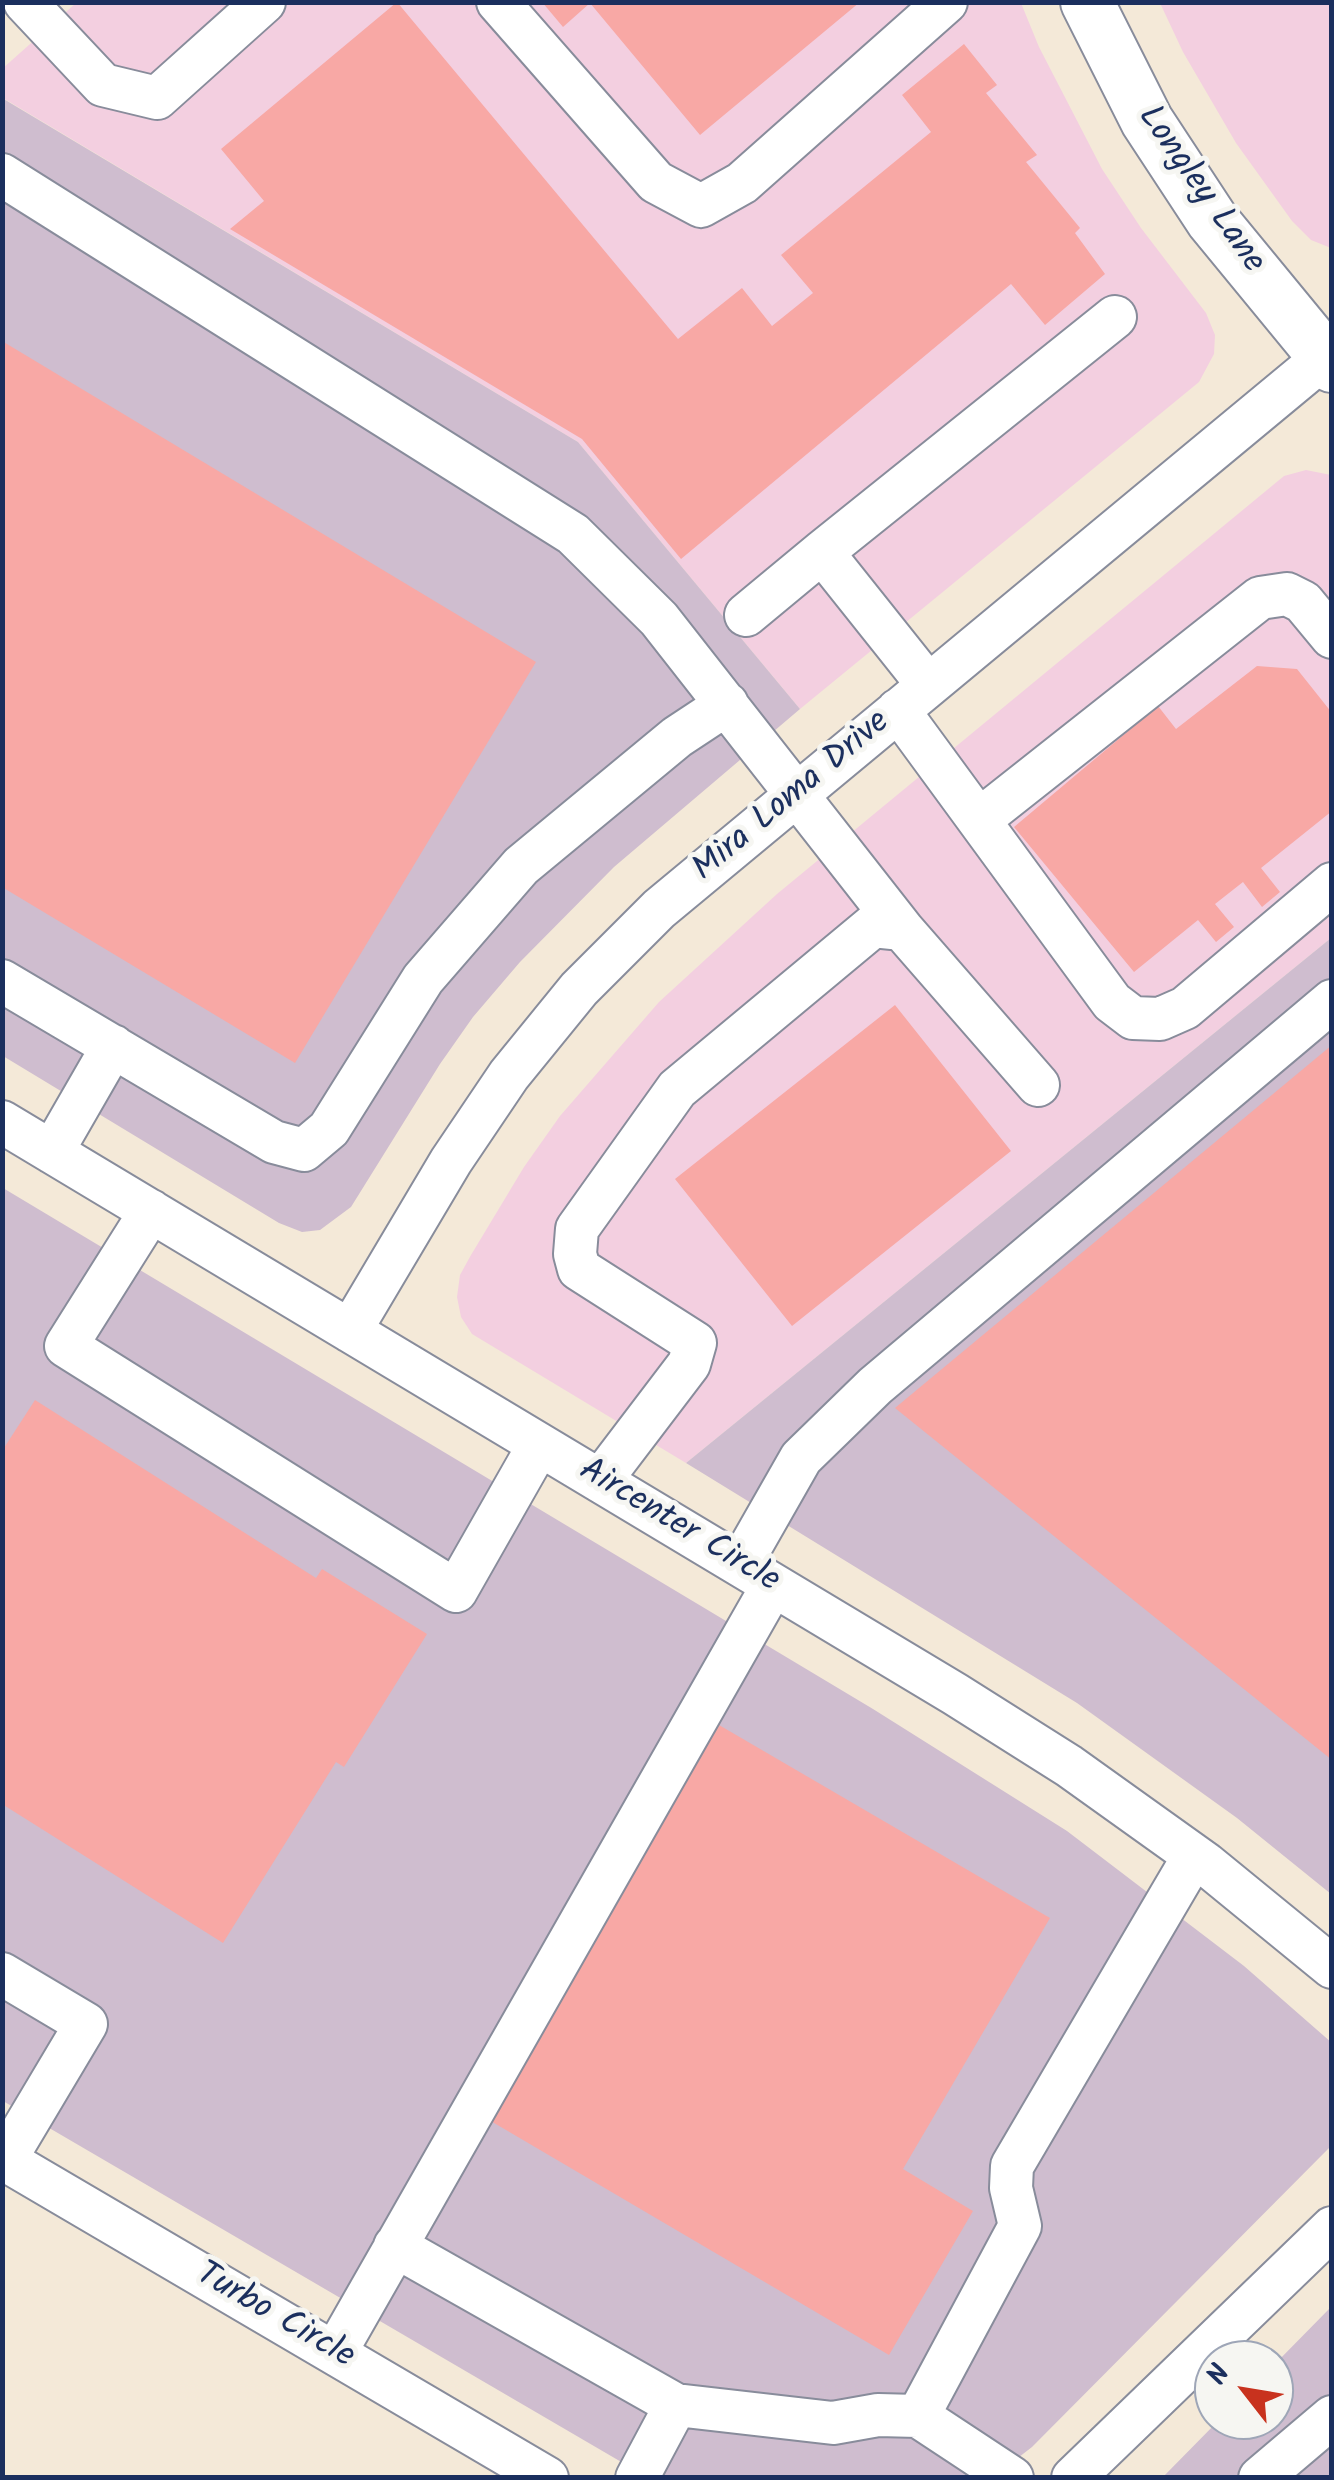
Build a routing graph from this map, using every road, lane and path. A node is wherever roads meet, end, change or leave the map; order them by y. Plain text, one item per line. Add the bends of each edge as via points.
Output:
1 (25, 2) edge
2 (264, 2) edge
3 (498, 2) edge
4 (946, 2) edge
5 (1087, 2) edge
6 (2, 175) edge
7 (1115, 317) dead end
8 (1329, 358) edge
9 (822, 552) junction
10 (746, 615) dead end
11 (1332, 637) edge
12 (914, 698) junction
13 (727, 704) junction
14 (797, 794) junction
15 (979, 820) junction
16 (1332, 884) edge
17 (902, 929) junction
18 (2, 981) edge
19 (1332, 1001) edge
20 (113, 1046) junction
21 (1038, 1085) dead end
22 (2, 1122) edge
23 (52, 1152) junction
24 (151, 1211) junction
25 (350, 1331) junction
26 (539, 1445) junction
27 (600, 1481) junction
28 (757, 1575) junction
29 (1194, 1856) junction
30 (1332, 1966) edge
31 (2, 1974) edge
32 (4, 2159) edge
33 (1332, 2228) edge
34 (395, 2246) junction
35 (334, 2354) junction
36 (676, 2405) junction
37 (918, 2416) junction
38 (1332, 2417) edge
39 (1287, 2469) edge
40 (546, 2478) edge
41 (637, 2478) edge
42 (1012, 2478) edge
43 (1074, 2478) edge

1 - 2 street via 103,85 156,98
3 - 4 street via 656,182 702,206 742,183
5 - 8 main road, Longley Lane via 1147,122 1212,220
6 - 13 street via 573,534 659,619
7 - 9 street
8 - 12 street, Mira Loma Drive
9 - 10 street
9 - 12 street
11 - 15 street via 1303,602 1287,594 1260,598
12 - 14 street, Mira Loma Drive
12 - 15 street
13 - 14 street
13 - 20 street via 521,866 423,979 330,1129 304,1150 274,1142
14 - 17 street
14 - 25 street, Mira Loma Drive via 658,909 579,989 509,1075
15 - 16 street via 1112,1002 1133,1018 1160,1019 1185,1008
17 - 21 street
17 - 27 street via 872,926 677,1089 577,1229 579,1269 696,1343 690,1364
18 - 20 street
19 - 28 street via 875,1386 801,1458
20 - 23 street
22 - 23 street, Aircenter Circle
23 - 24 street, Aircenter Circle
24 - 25 street, Aircenter Circle
24 - 26 street via 66,1346 456,1590
25 - 26 street, Aircenter Circle
26 - 27 street, Aircenter Circle
27 - 28 street, Aircenter Circle
28 - 29 street, Aircenter Circle via 1068,1766
28 - 34 street
29 - 30 street, Aircenter Circle
29 - 37 street via 1012,2166 1020,2226
31 - 32 street via 86,2024
32 - 35 street, Turbo Circle
33 - 43 street
34 - 35 street
34 - 36 street
35 - 40 street, Turbo Circle
36 - 37 street via 832,2423
36 - 41 street
37 - 42 street
38 - 39 street

